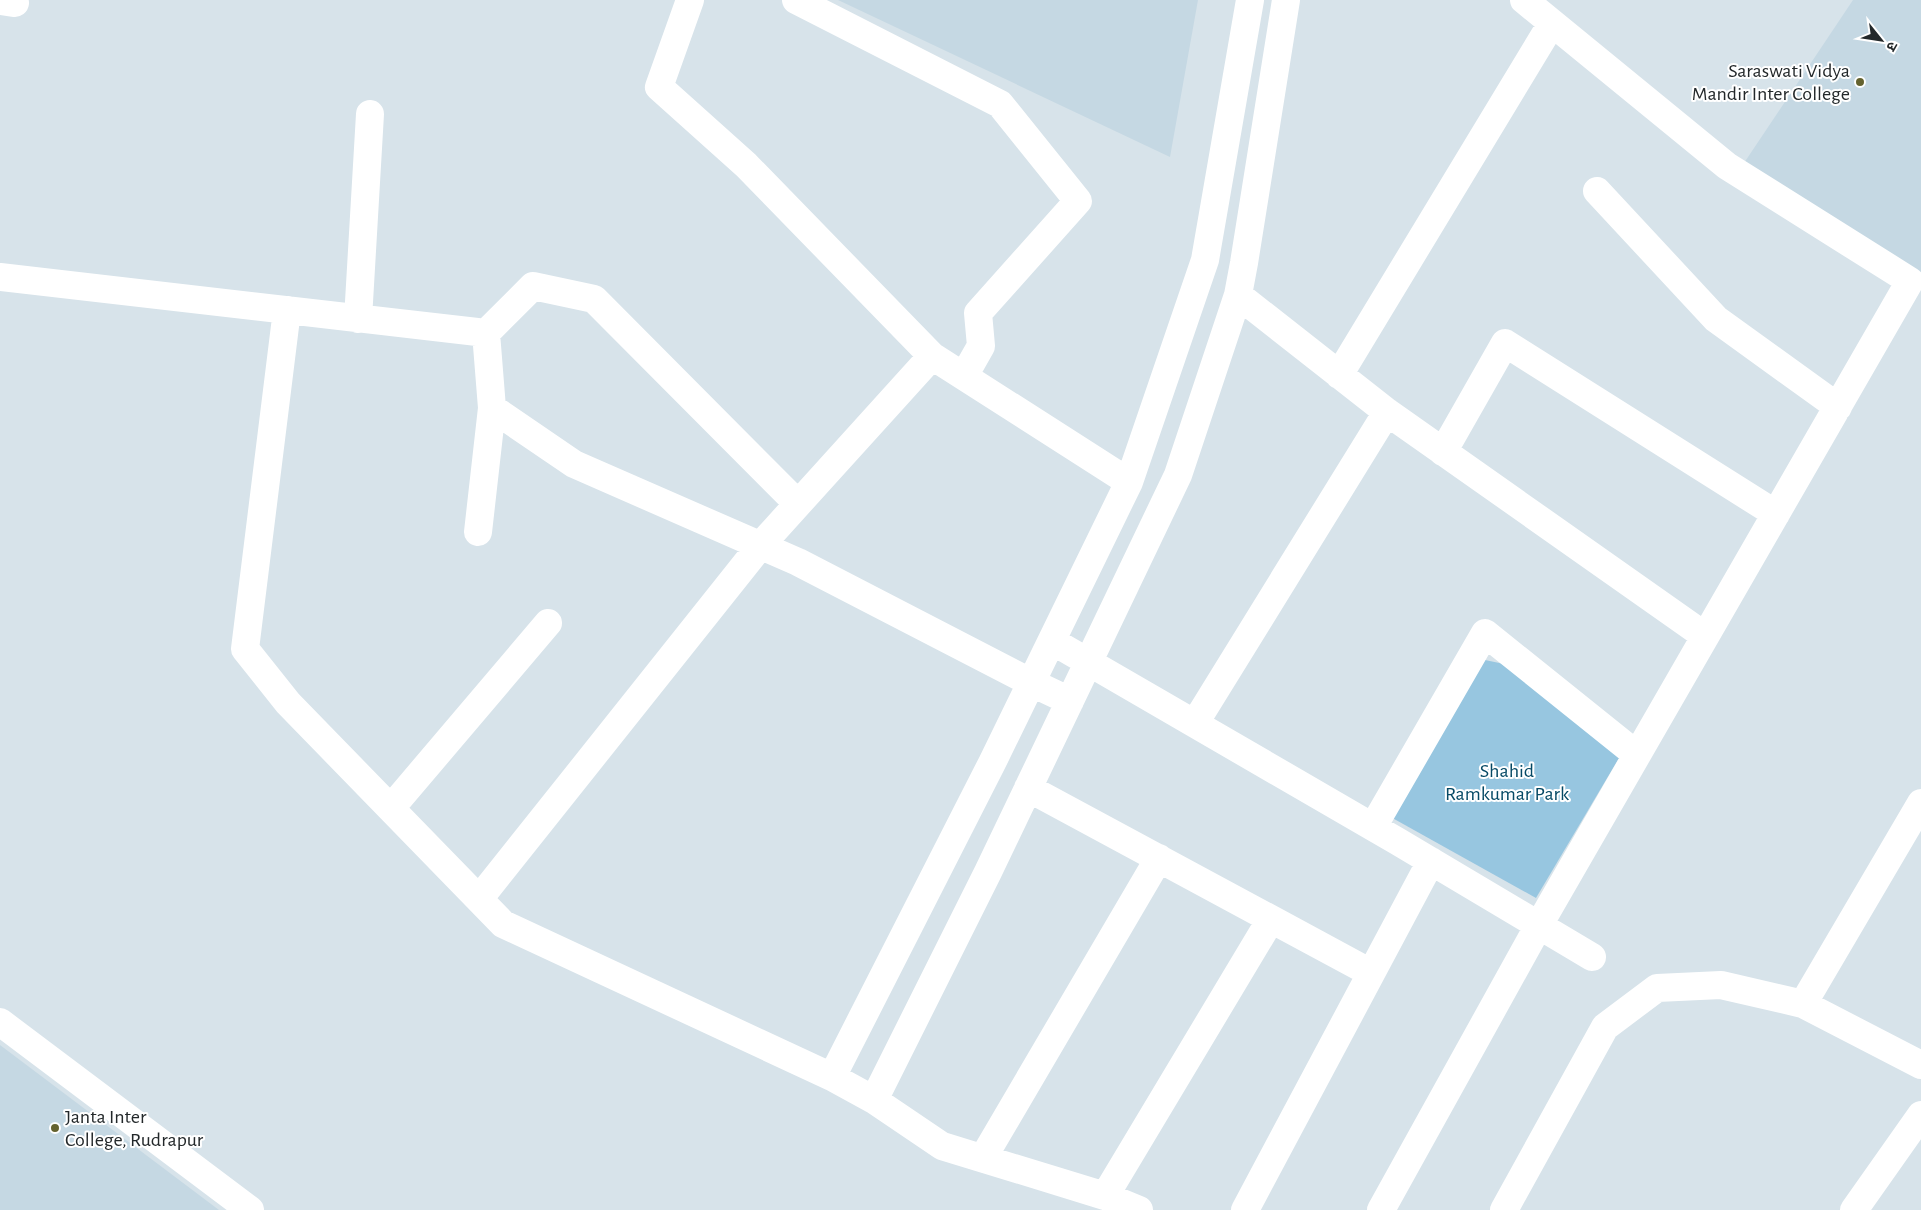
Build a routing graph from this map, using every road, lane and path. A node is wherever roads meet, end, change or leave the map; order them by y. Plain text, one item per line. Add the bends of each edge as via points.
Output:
1 (690, 0) edge
2 (796, 0) edge
3 (1250, 0) edge
4 (1286, 0) edge
5 (1524, 0) edge
6 (1552, 23) junction
7 (370, 114) dead end
8 (1597, 191) dead end
9 (0, 277) edge
10 (1238, 295) junction
11 (287, 310) junction
12 (358, 318) junction
13 (486, 333) junction
14 (932, 356) junction
15 (1339, 375) junction
16 (964, 376) junction
17 (1838, 407) junction
18 (492, 408) junction
19 (1387, 412) junction
20 (1443, 452) junction
21 (1130, 482) junction
22 (798, 504) junction
23 (1776, 514) junction
24 (478, 532) dead end
25 (760, 546) junction
26 (548, 623) dead end
27 (1705, 636) junction
28 (1052, 641) junction
29 (1089, 661) junction
30 (1032, 683) junction
31 (1070, 701) junction
32 (1195, 723) junction
33 (1637, 755) junction
34 (1028, 788) junction
35 (1921, 803) edge
36 (390, 808) junction
37 (1373, 827) junction
38 (1159, 858) junction
39 (1431, 861) junction
40 (479, 899) junction
41 (1271, 919) junction
42 (1539, 925) junction
43 (1592, 957) dead end
44 (1371, 973) junction
45 (1803, 1004) junction
46 (0, 1022) edge
47 (1921, 1066) edge
48 (832, 1077) junction
49 (874, 1100) junction
50 (1921, 1115) edge
51 (983, 1158) junction
52 (1105, 1196) junction
53 (250, 1210) edge
54 (1138, 1210) edge
55 (1245, 1210) edge
56 (1381, 1210) edge
57 (1504, 1210) edge
58 (1854, 1210) edge

1 - 14 street via 659,87 746,165
2 - 16 street via 1000,104 1078,201 978,314 981,346
3 - 21 street via 1205,260
4 - 10 street
5 - 6 street
6 - 15 street
6 - 17 street via 1727,166 1910,281
7 - 12 street
8 - 17 street via 1716,319
9 - 11 street
10 - 15 street
10 - 29 street via 1178,476
11 - 12 street
11 - 36 street via 245,649 288,703
12 - 13 street
13 - 18 street
13 - 22 street via 533,286 594,299
14 - 16 street
14 - 22 street
15 - 19 street
16 - 21 street
17 - 23 street
18 - 24 street
18 - 25 street via 574,464
19 - 20 street
19 - 32 street
20 - 23 street via 1505,343
20 - 27 street
21 - 28 street
22 - 25 street
23 - 27 street
25 - 30 street via 798,562
25 - 40 street
26 - 36 street
27 - 33 street
28 - 29 street
28 - 30 street
29 - 31 street
29 - 32 street
30 - 31 street
30 - 48 street
31 - 34 street
32 - 37 street
33 - 37 street via 1485,633
33 - 42 street
34 - 38 street
34 - 49 street
35 - 45 street
36 - 40 street
37 - 39 street
38 - 41 street
38 - 51 street
39 - 42 street
39 - 44 street
40 - 48 street via 503,924
41 - 44 street
41 - 52 street
42 - 43 street
42 - 56 street
44 - 55 street
45 - 47 street
45 - 57 street via 1720,985 1657,988 1605,1027
46 - 53 street
48 - 49 street
49 - 51 street via 942,1146
50 - 58 street
51 - 52 street
52 - 54 street

